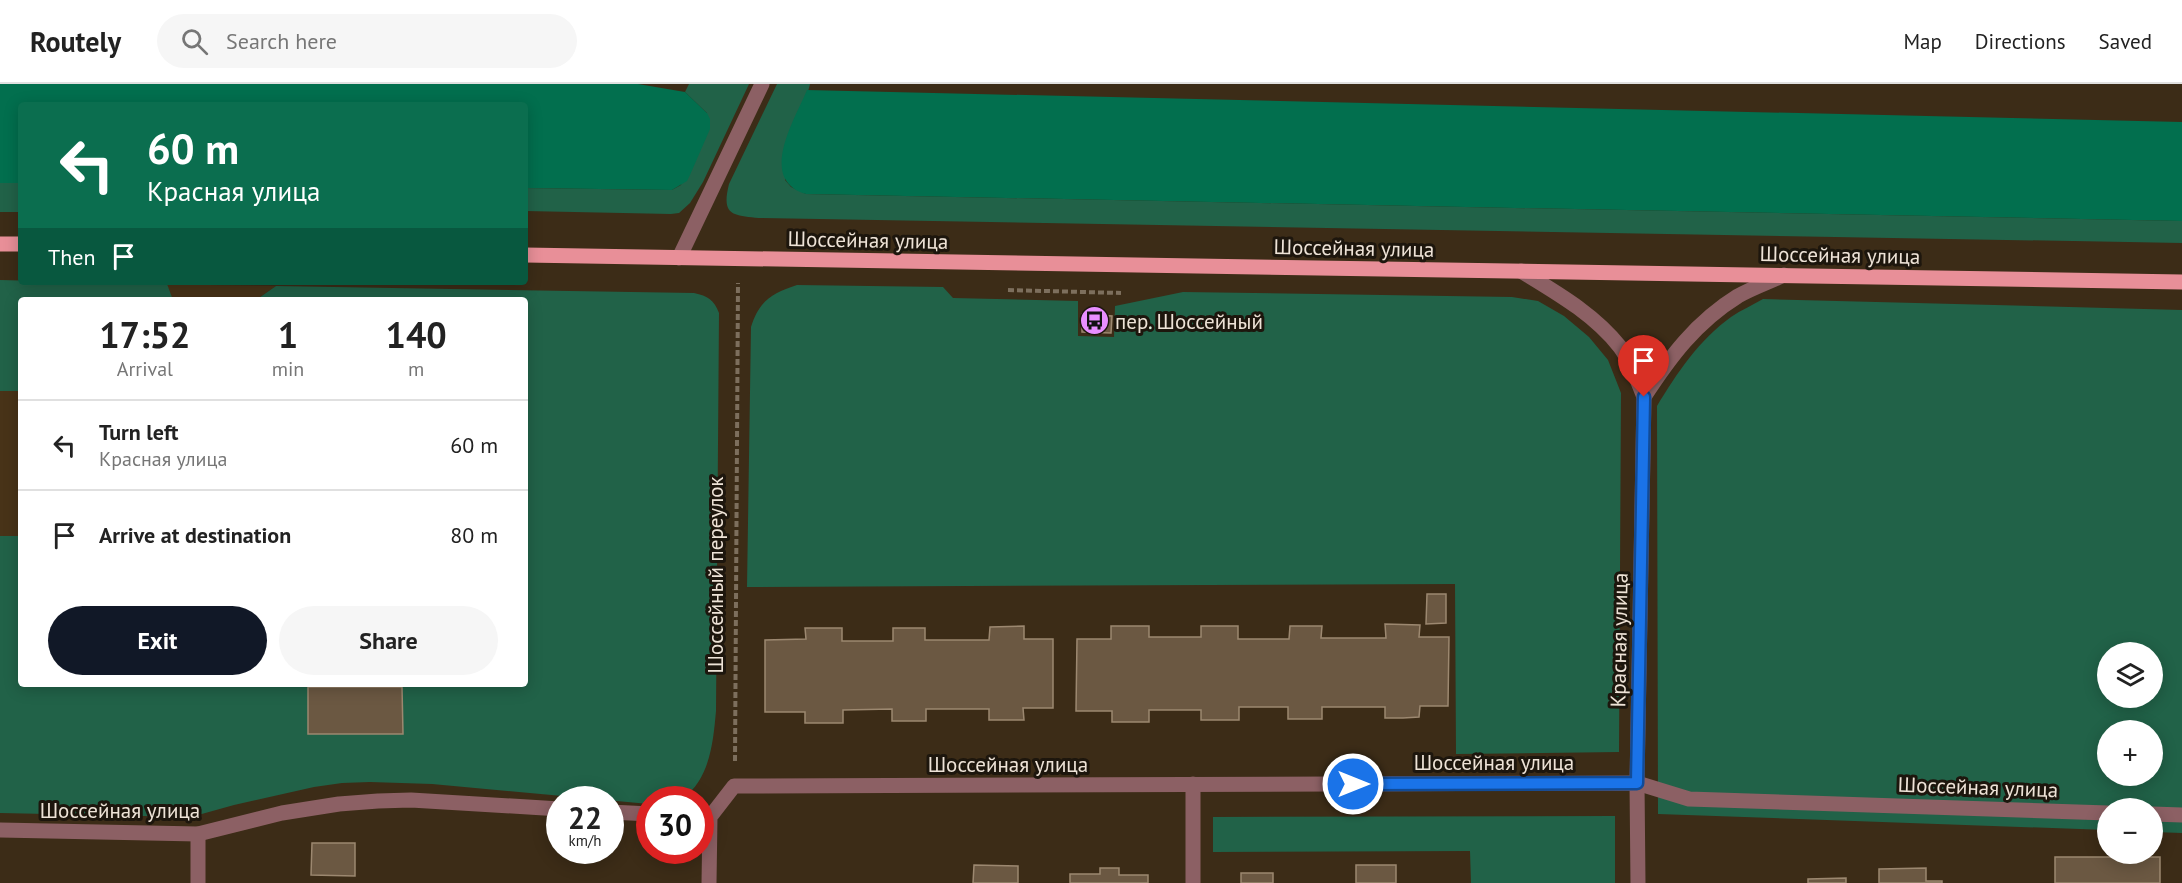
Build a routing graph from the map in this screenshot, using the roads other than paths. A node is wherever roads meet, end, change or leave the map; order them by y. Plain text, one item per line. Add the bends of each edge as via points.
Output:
1 (762, 84) edge
2 (0, 244) edge
3 (18, 244) edge
4 (528, 255) edge
5 (679, 258) junction
6 (1521, 271) junction
7 (1784, 275) junction
8 (2182, 282) edge
9 (1644, 397) junction
10 (1637, 783) junction
11 (1193, 784) junction
12 (714, 807) edge
13 (546, 808) edge
14 (2097, 813) edge
15 (2163, 814) edge
16 (2182, 815) edge
17 (0, 830) edge
18 (198, 834) junction
19 (708, 864) edge
20 (198, 883) edge
21 (709, 883) edge
22 (1193, 883) edge
23 (1638, 883) edge

1 - 5 street
2 - 3 main road
4 - 5 main road, Шоссейная улица
5 - 6 main road, Шоссейная улица
6 - 7 main road, Шоссейная улица
6 - 9 street via 1597,323 1620,348
7 - 8 main road, Шоссейная улица
7 - 9 street via 1739,296 1713,314 1667,362
9 - 10 street, Красная улица
10 - 11 street, Шоссейная улица
10 - 14 street, Шоссейная улица via 1689,799
10 - 23 street, Красная улица
11 - 12 street, Шоссейная улица via 734,786
11 - 22 street
13 - 18 street, Шоссейная улица via 411,800 349,803 282,813
15 - 16 street
17 - 18 street, Шоссейная улица
18 - 20 street
19 - 21 street

